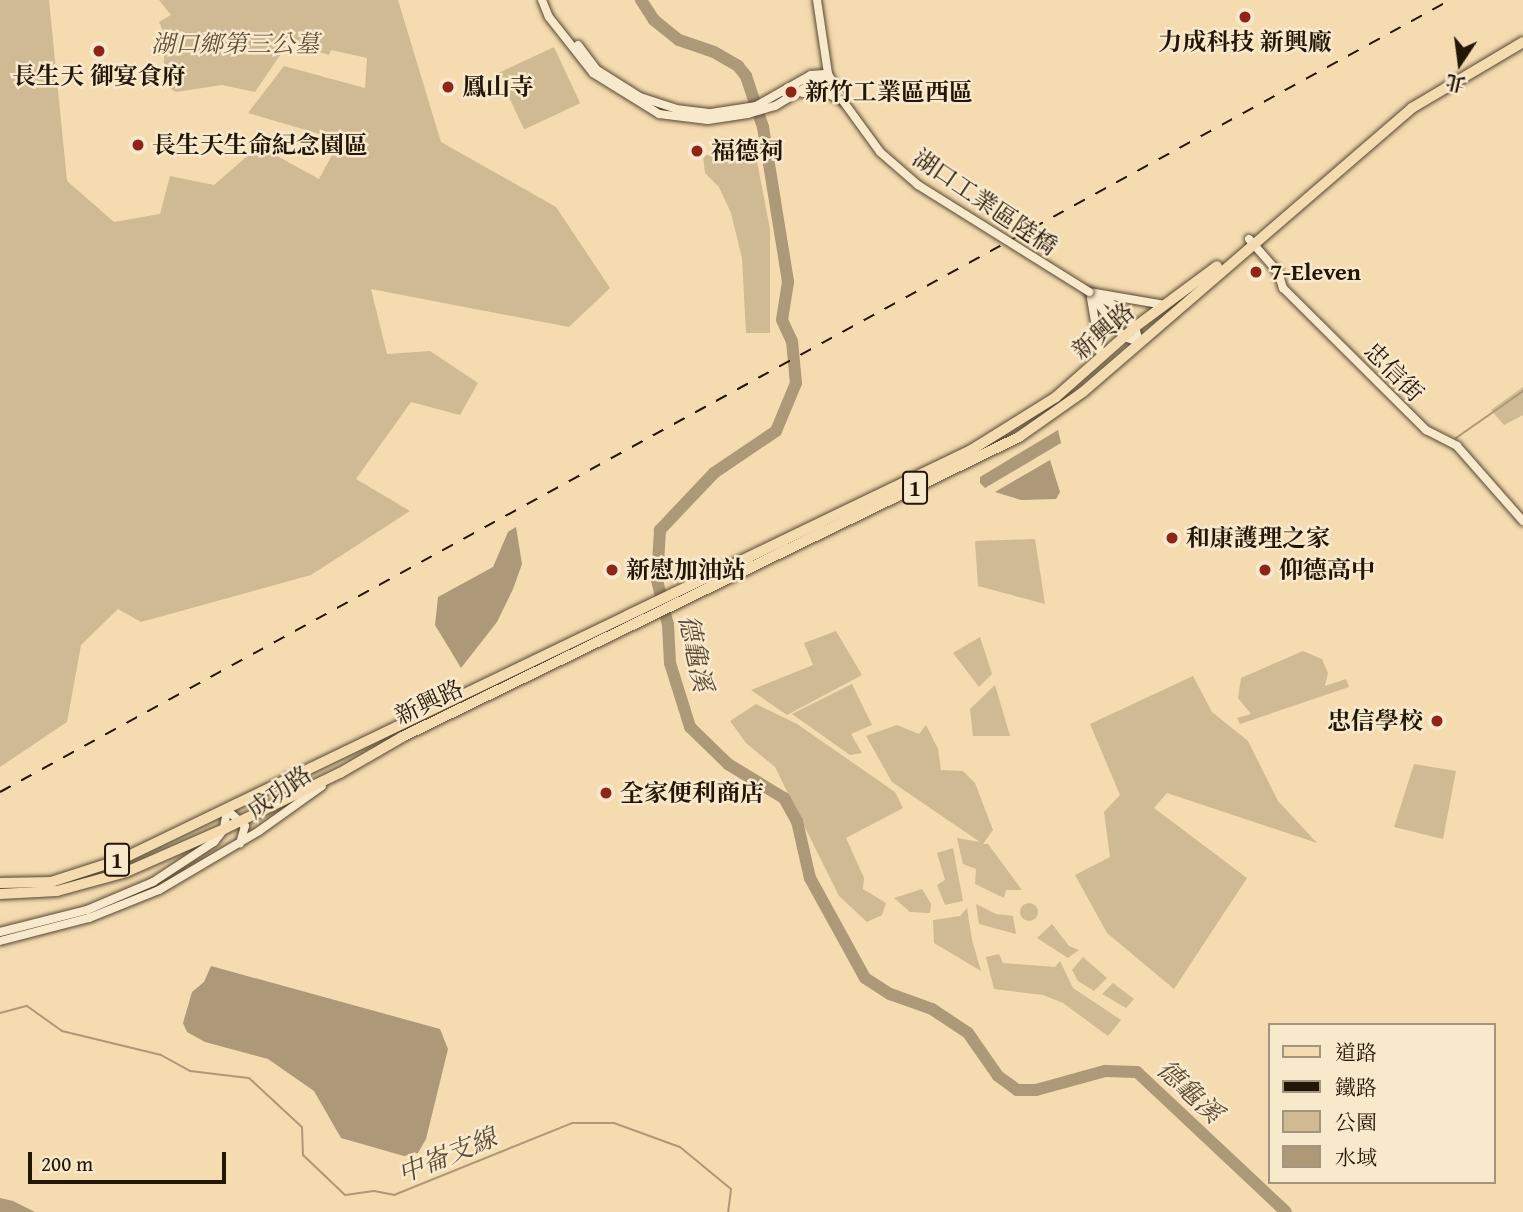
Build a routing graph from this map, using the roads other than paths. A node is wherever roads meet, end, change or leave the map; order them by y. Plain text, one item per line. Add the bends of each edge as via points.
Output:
1 (542, 0) edge
2 (548, 0) edge
3 (817, 0) edge
4 (1523, 35) edge
5 (1523, 42) edge
6 (828, 74) junction
7 (795, 95) junction
8 (843, 101) junction
9 (761, 107) junction
10 (749, 110) junction
11 (1251, 241) junction
12 (1089, 292) junction
13 (1168, 305) junction
14 (1135, 327) junction
15 (1124, 337) junction
16 (1139, 342) junction
17 (1101, 361) junction
18 (1523, 521) edge
19 (340, 773) junction
20 (227, 810) junction
21 (241, 820) junction
22 (224, 829) junction
23 (240, 843) junction
24 (0, 883) edge
25 (0, 894) edge
26 (0, 932) edge
27 (0, 942) edge

1 - 10 street via 549,17 593,73 638,104 659,114 708,120
2 - 10 street via 553,15 597,70 640,97 711,113
3 - 6 street
4 - 11 main road, 新興路 / 1 via 1406,107
5 - 11 main road, 新興路 / 1 via 1412,108
6 - 7 street
6 - 8 street, 湖口工業區陸橋
6 - 9 street via 811,75
7 - 8 street via 816,91
7 - 9 street
8 - 12 street, 湖口工業區陸橋, bridge via 880,152 918,185
9 - 10 street
11 - 13 main road, 新興路 / 1
11 - 16 main road, 新興路 / 1
11 - 18 street, 忠信街 via 1278,272 1283,288 1426,430 1457,446
12 - 13 street
12 - 14 street, 湖口工業區陸橋 via 1117,307
12 - 15 street
12 - 17 street via 1102,343
13 - 14 main road, 新興路 / 1
14 - 15 main road, 新興路 / 1
14 - 16 street
15 - 16 street
15 - 17 main road, 新興路 / 1
16 - 19 main road, 新興路 / 1 via 1074,400 1019,437 402,737
17 - 20 main road, 新興路 / 1 via 1056,397 971,450
19 - 21 main road, 新興路 / 1
19 - 23 street, 成功路
20 - 21 street, 成功路
20 - 22 street, 成功路
20 - 24 main road, 1 via 122,859 51,882
21 - 22 main road, 新興路 / 1
21 - 23 street, 成功路 via 245,826
22 - 25 main road, 1 via 126,872 57,891
22 - 26 street, 成功路 via 214,842 152,882 87,910
23 - 27 street, 成功路 via 159,890 121,906

